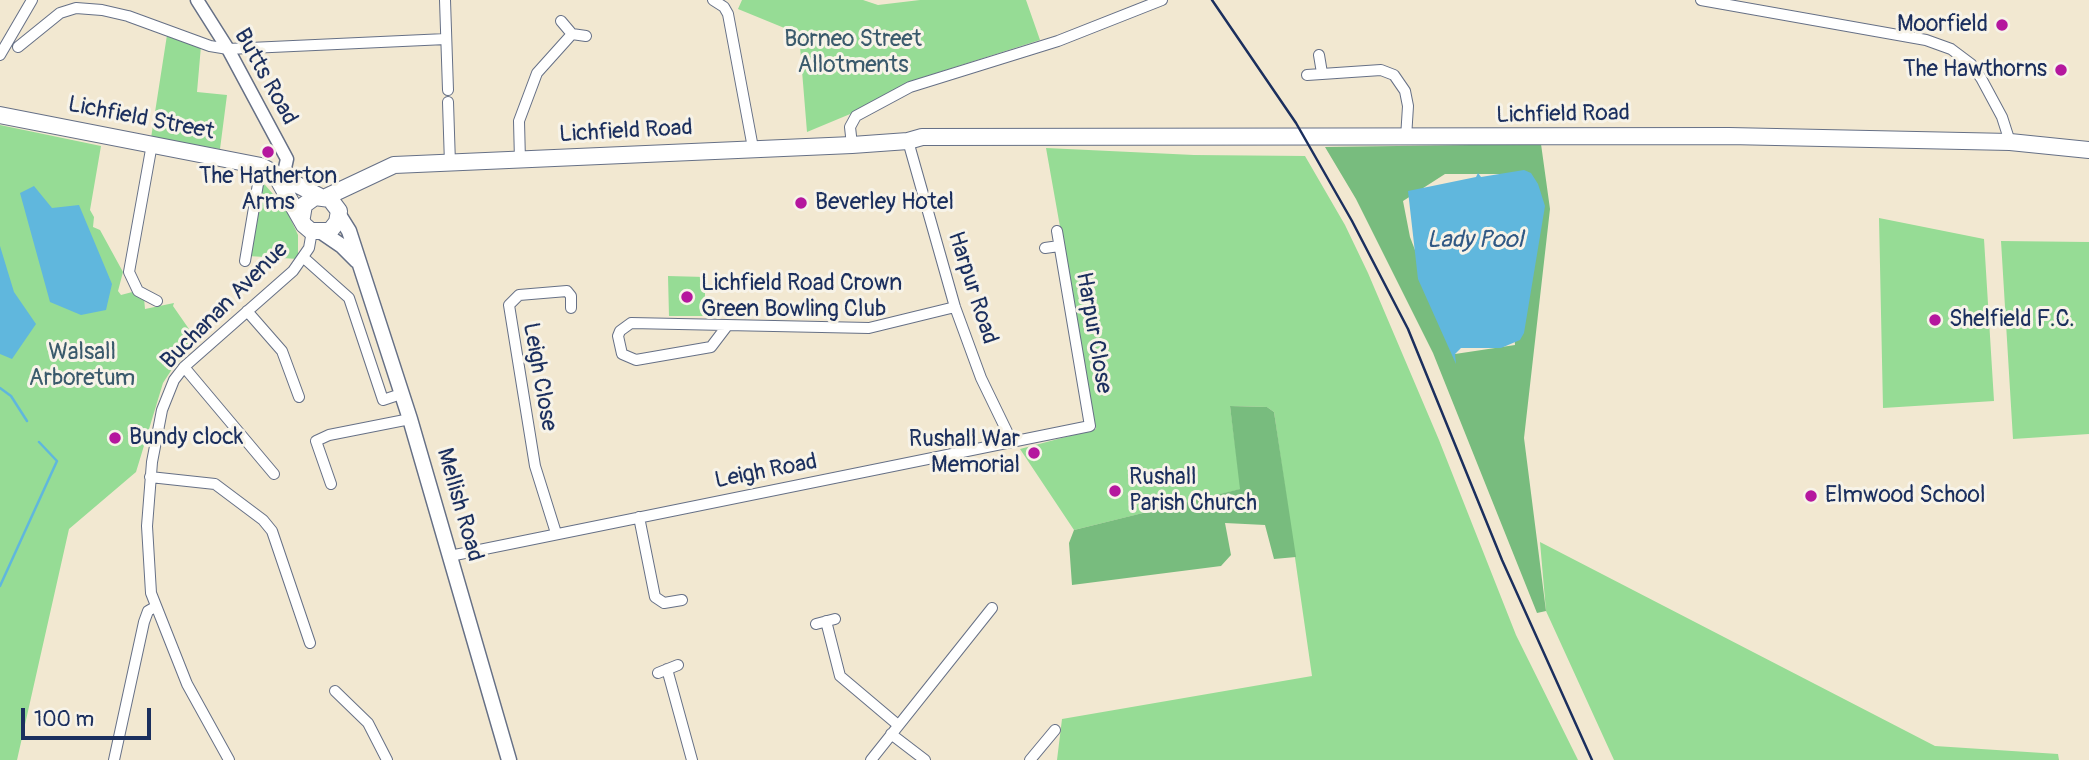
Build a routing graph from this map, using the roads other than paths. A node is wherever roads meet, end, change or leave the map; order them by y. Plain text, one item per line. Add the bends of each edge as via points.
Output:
1 (32, 0) edge
2 (197, 0) edge
3 (445, 0) edge
4 (713, 0) edge
5 (1162, 0) edge
6 (1701, 0) edge
7 (561, 21) dead end
8 (572, 33) junction
9 (586, 36) dead end
10 (3, 38) edge
11 (446, 39) junction
12 (18, 47) dead end
13 (228, 49) junction
14 (0, 55) edge
15 (1319, 55) dead end
16 (1322, 73) junction
17 (1307, 75) dead end
18 (448, 90) dead end
19 (448, 102) dead end
20 (0, 115) edge
21 (1406, 138) junction
22 (908, 141) junction
23 (2010, 142) junction
24 (152, 144) junction
25 (852, 145) junction
26 (753, 148) junction
27 (2089, 150) edge
28 (520, 161) junction
29 (450, 164) junction
30 (272, 171) junction
31 (330, 204) junction
32 (302, 218) junction
33 (1057, 231) dead end
34 (317, 232) junction
35 (1059, 246) junction
36 (1045, 248) dead end
37 (304, 258) junction
38 (245, 261) dead end
39 (361, 264) junction
40 (157, 301) dead end
41 (956, 307) junction
42 (571, 308) dead end
43 (247, 311) junction
44 (727, 326) junction
45 (184, 367) junction
46 (395, 396) dead end
47 (299, 397) dead end
48 (410, 419) junction
49 (1090, 426) joint
50 (1012, 442) junction
51 (274, 474) dead end
52 (150, 477) junction
53 (331, 484) dead end
54 (639, 517) junction
55 (556, 533) junction
56 (450, 556) junction
57 (679, 599) dead end
58 (992, 608) dead end
59 (157, 611) junction
60 (826, 621) dead end
61 (311, 637) dead end
62 (678, 665) dead end
63 (335, 691) dead end
64 (898, 725) junction
65 (1055, 730) dead end
66 (891, 734) junction
67 (114, 760) edge
68 (229, 760) edge
69 (387, 760) edge
70 (509, 760) edge
71 (692, 760) edge
72 (871, 760) edge
73 (925, 760) edge
74 (1030, 760) edge

1 - 10 street
2 - 13 street, Butts Road
3 - 11 street
4 - 26 street via 727,14
5 - 25 street via 1058,41 910,87 856,116 850,127
6 - 23 street via 1926,40 1951,49 1981,78
7 - 8 street
8 - 9 street
8 - 28 street via 537,73 520,121
10 - 14 street
11 - 13 street
11 - 18 street
12 - 13 street via 60,13 76,8 128,16
13 - 30 street, Butts Road via 287,159
15 - 16 street
16 - 17 street
16 - 21 street via 1381,70 1394,75 1402,82 1407,99
19 - 29 street
20 - 24 highway, Lichfield Street
21 - 22 highway, Lichfield Road via 1038,136
21 - 23 highway, Lichfield Road via 1729,136
22 - 25 highway, Lichfield Road
22 - 41 street, Harpur Road
23 - 27 highway, Lichfield Road
24 - 30 highway, Lichfield Street
24 - 40 street via 129,272 138,291
25 - 26 highway, Lichfield Road
26 - 28 highway, Lichfield Road
28 - 29 highway, Lichfield Road
29 - 31 highway, Lichfield Road via 387,167 350,184
30 - 31 highway, Lichfield Street
30 - 32 highway
30 - 38 street
31 - 32 highway via 306,202
31 - 34 highway via 333,228
31 - 39 main road, Mellish Road via 349,231
32 - 34 highway
33 - 35 street, Harpur Close
34 - 37 street, Buchanan Avenue
34 - 39 main road
35 - 36 street, Harpur Close
35 - 49 street, Harpur Close
37 - 43 street, Buchanan Avenue
37 - 46 street via 349,298 383,400
39 - 48 main road, Mellish Road
41 - 44 street via 869,328
41 - 50 street, Harpur Road via 981,378
42 - 55 street, Leigh Close via 567,291 519,295 509,305 536,466
43 - 45 street, Buchanan Avenue
43 - 47 street via 282,351
44 - 44 street via 631,323 618,336 622,354 636,360 712,347
45 - 51 street
45 - 52 street, Buchanan Avenue via 162,410
48 - 53 street via 316,441
48 - 56 main road, Mellish Road
49 - 50 street, Leigh Road
50 - 54 street, Leigh Road
52 - 59 street, Buchanan Avenue via 148,558
52 - 61 street via 215,484 264,520
54 - 55 street, Leigh Road
54 - 57 street via 656,597 664,603
55 - 56 street, Leigh Road
56 - 70 main road, Mellish Road
58 - 64 street
59 - 67 street via 148,611 144,622
59 - 68 street, Buchanan Avenue via 187,684
60 - 64 street via 840,676
62 - 71 street via 663,671
63 - 69 street via 350,696
64 - 66 street
65 - 74 street via 1045,750
66 - 72 street
66 - 73 street

